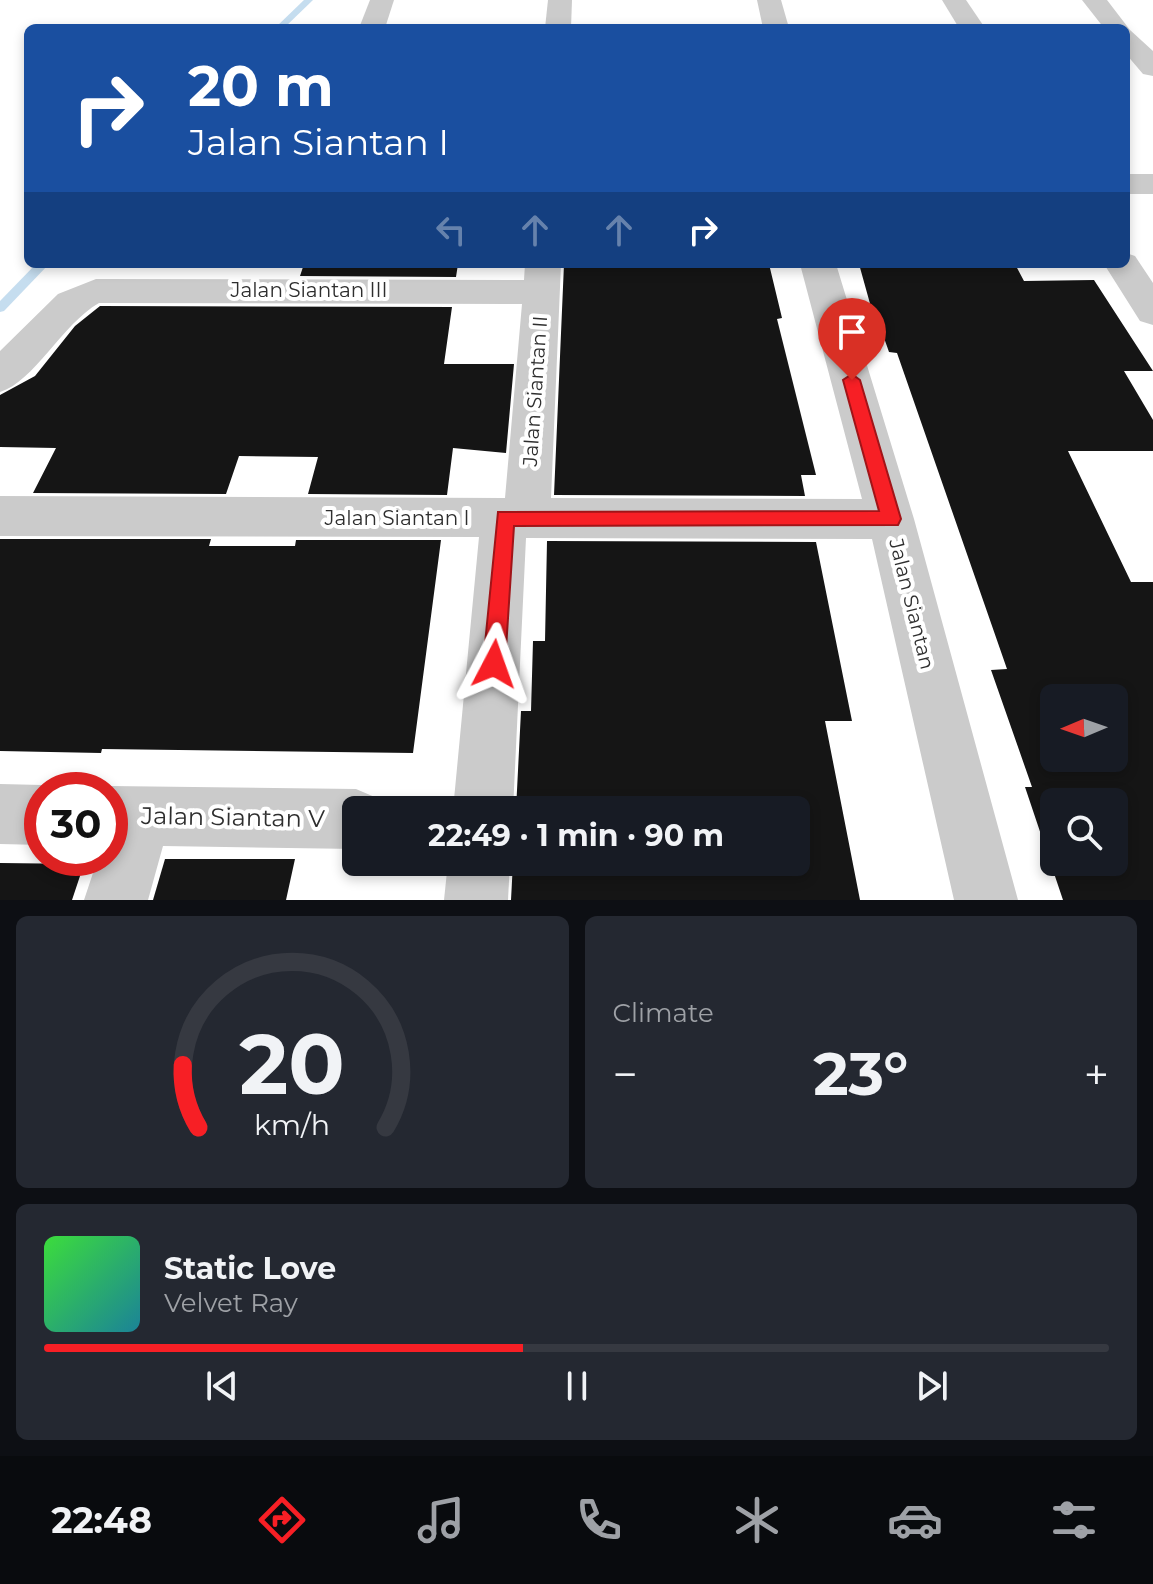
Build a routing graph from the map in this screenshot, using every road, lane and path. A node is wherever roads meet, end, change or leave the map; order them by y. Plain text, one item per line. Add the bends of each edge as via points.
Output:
1 (382, 0) edge
2 (560, 0) edge
3 (769, 0) edge
4 (954, 0) edge
5 (1094, 0) edge
6 (373, 24) edge
7 (558, 24) edge
8 (775, 24) edge
9 (969, 24) edge
10 (1115, 24) edge
11 (1130, 42) edge
12 (1153, 68) edge
13 (1130, 184) edge
14 (1153, 184) edge
15 (819, 268) edge
16 (831, 268) edge
17 (1125, 268) edge
18 (279, 276) edge
19 (542, 278) edge
20 (1153, 312) edge
21 (836, 325) junction
22 (0, 377) edge
23 (0, 516) edge
24 (516, 518) junction
25 (891, 519) junction
26 (485, 796) edge
27 (0, 814) edge
28 (24, 815) edge
29 (128, 816) edge
30 (342, 819) edge
31 (119, 876) edge
32 (478, 876) edge
33 (116, 900) edge
34 (476, 900) edge
35 (986, 900) edge

1 - 6 street
2 - 7 street
3 - 8 street
4 - 9 street
5 - 10 street
11 - 12 street
13 - 14 street
15 - 21 street, Jalan Siantan
16 - 21 street
17 - 20 street
18 - 19 street, Jalan Siantan III
18 - 22 street, Jalan Siantan III via 79,296
19 - 24 street, Jalan Siantan II
21 - 25 street, Jalan Siantan
23 - 24 street, Jalan Siantan I
24 - 25 street, Jalan Siantan I
24 - 26 street, Jalan Siantan II
25 - 35 street, Jalan Siantan
27 - 28 street
29 - 30 street, Jalan Siantan V
31 - 33 street
32 - 34 street

